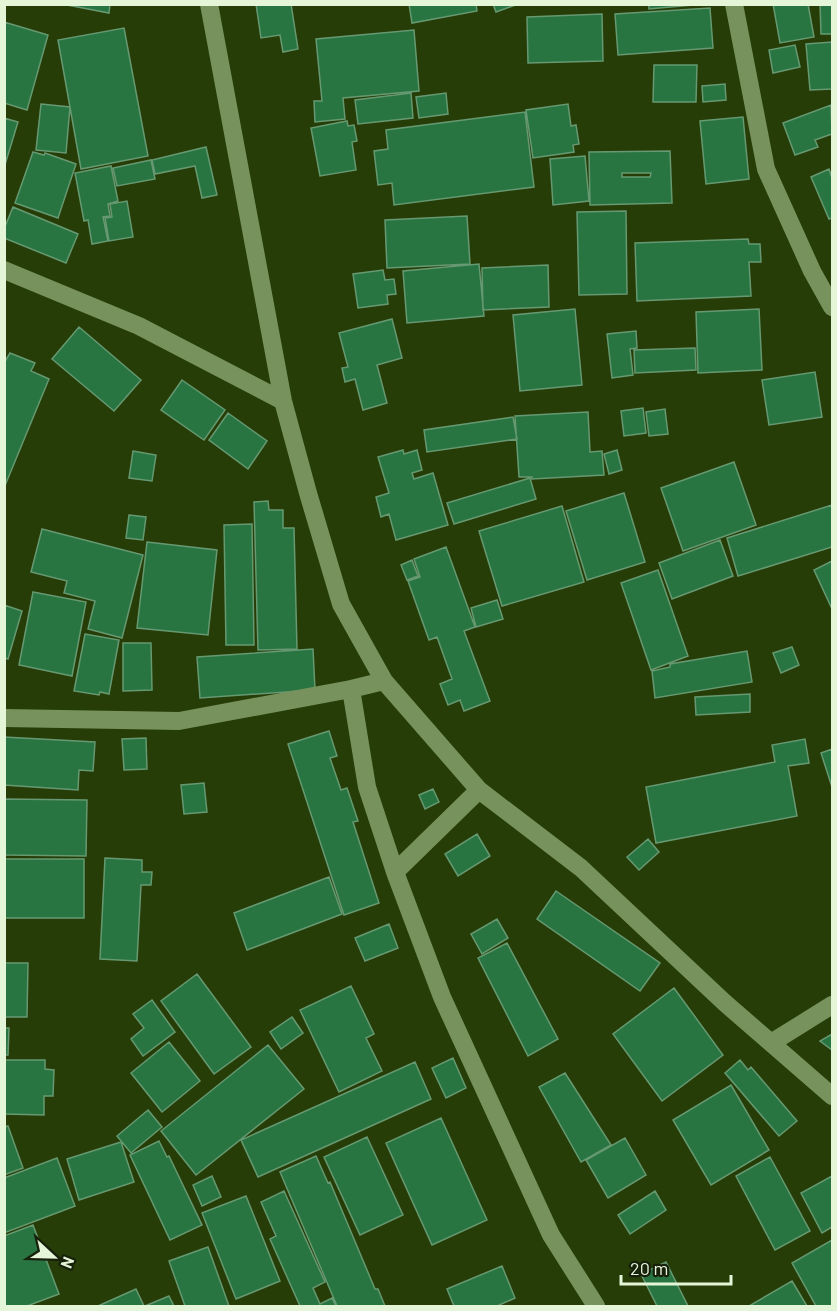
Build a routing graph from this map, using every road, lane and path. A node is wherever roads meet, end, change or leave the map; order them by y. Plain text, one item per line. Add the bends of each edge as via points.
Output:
1 (209, 4) edge
2 (734, 4) edge
3 (4, 270) edge
4 (832, 307) edge
5 (283, 401) junction
6 (384, 681) junction
7 (351, 689) junction
8 (4, 718) edge
9 (479, 790) junction
10 (395, 872) junction
11 (832, 1005) edge
12 (771, 1042) junction
13 (832, 1096) edge
14 (590, 1304) edge

1 - 5 street
2 - 4 street via 766,169
3 - 5 street via 139,326
5 - 6 street via 341,604
6 - 7 street
6 - 9 street
7 - 8 street via 179,721
7 - 10 street via 367,787
9 - 10 street
9 - 12 street via 581,868
10 - 14 street via 442,997 551,1235
11 - 12 street
12 - 13 street

